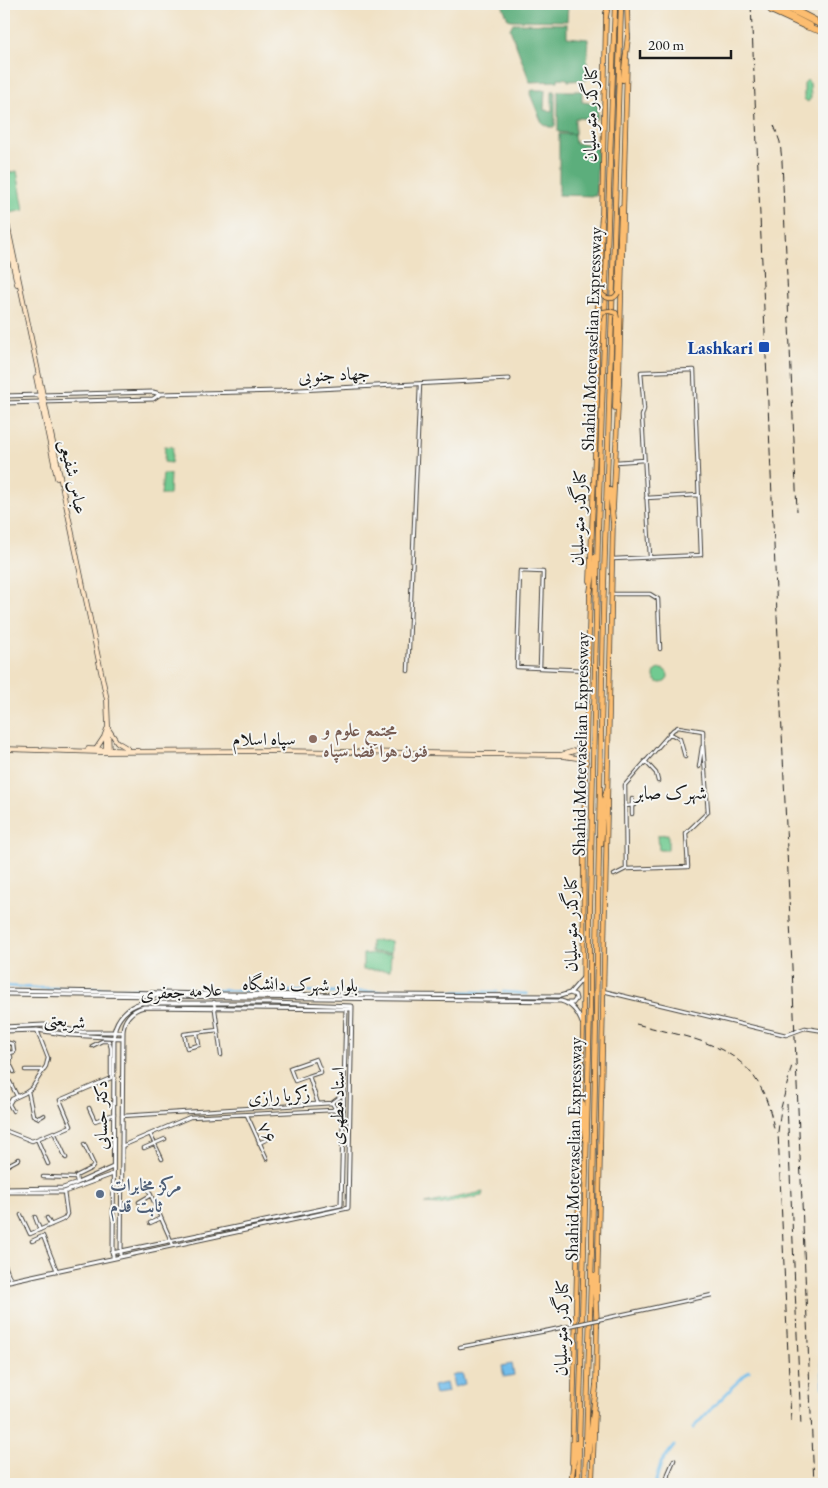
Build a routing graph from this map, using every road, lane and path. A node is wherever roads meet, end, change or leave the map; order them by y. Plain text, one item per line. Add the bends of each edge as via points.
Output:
1 (607, 4) edge
2 (616, 4) edge
3 (622, 4) edge
4 (628, 4) edge
5 (769, 4) edge
6 (784, 4) edge
7 (776, 6) edge
8 (606, 16) joint
9 (824, 27) edge
10 (818, 31) junction
11 (824, 34) edge
12 (628, 36) junction
13 (620, 99) junction
14 (624, 191) junction
15 (4, 209) edge
16 (602, 215) junction
17 (4, 223) edge
18 (509, 378) dead end
19 (420, 384) junction
20 (160, 394) junction
21 (597, 395) junction
22 (4, 396) edge
23 (41, 396) junction
24 (43, 402) junction
25 (4, 403) edge
26 (617, 433) junction
27 (644, 460) junction
28 (615, 462) junction
29 (608, 471) junction
30 (699, 495) junction
31 (646, 498) junction
32 (613, 521) junction
33 (598, 528) junction
34 (650, 557) junction
35 (612, 559) junction
36 (590, 594) junction
37 (611, 594) junction
38 (660, 648) dead end
39 (540, 668) junction
40 (587, 670) junction
41 (408, 671) dead end
42 (107, 729) junction
43 (669, 733) junction
44 (586, 735) junction
45 (703, 746) junction
46 (4, 749) edge
47 (96, 749) junction
48 (131, 749) junction
49 (74, 750) junction
50 (107, 751) junction
51 (143, 751) junction
52 (561, 755) junction
53 (685, 757) dead end
54 (586, 762) junction
55 (645, 762) junction
56 (699, 767) dead end
57 (658, 782) dead end
58 (607, 789) junction
59 (632, 799) dead end
60 (634, 805) junction
61 (625, 806) junction
62 (632, 814) dead end
63 (598, 860) junction
64 (626, 869) junction
65 (614, 875) dead end
66 (584, 976) junction
67 (602, 991) junction
68 (4, 992) edge
69 (570, 993) junction
70 (501, 998) junction
71 (214, 1002) junction
72 (568, 1003) junction
73 (346, 1007) junction
74 (352, 1007) joint
75 (214, 1008) junction
76 (4, 1026) edge
77 (583, 1026) junction
78 (37, 1030) junction
79 (218, 1030) junction
80 (824, 1031) edge
81 (4, 1032) edge
82 (114, 1032) junction
83 (122, 1032) junction
84 (197, 1033) junction
85 (114, 1038) junction
86 (123, 1038) junction
87 (4, 1041) edge
88 (92, 1046) dead end
89 (10, 1054) junction
90 (222, 1055) dead end
91 (25, 1070) dead end
92 (44, 1070) junction
93 (14, 1072) dead end
94 (309, 1076) junction
95 (582, 1081) junction
96 (10, 1082) dead end
97 (28, 1091) junction
98 (344, 1094) junction
99 (17, 1096) junction
100 (318, 1104) junction
101 (332, 1104) junction
102 (308, 1105) junction
103 (89, 1108) dead end
104 (254, 1109) junction
105 (13, 1110) dead end
106 (333, 1110) junction
107 (309, 1111) junction
108 (114, 1114) junction
109 (247, 1114) junction
110 (254, 1114) junction
111 (44, 1115) dead end
112 (122, 1116) junction
113 (175, 1116) junction
114 (344, 1120) junction
115 (178, 1122) junction
116 (4, 1130) edge
117 (55, 1134) junction
118 (150, 1134) junction
119 (272, 1137) dead end
120 (165, 1138) dead end
121 (37, 1139) junction
122 (260, 1142) junction
123 (155, 1143) junction
124 (84, 1144) dead end
125 (122, 1146) junction
126 (144, 1148) dead end
127 (66, 1158) dead end
128 (19, 1159) dead end
129 (162, 1159) dead end
130 (267, 1159) dead end
131 (586, 1160) junction
132 (48, 1164) dead end
133 (4, 1166) edge
134 (113, 1167) junction
135 (4, 1172) edge
136 (113, 1174) junction
137 (43, 1178) dead end
138 (75, 1178) junction
139 (77, 1183) junction
140 (146, 1184) dead end
141 (4, 1190) edge
142 (64, 1192) junction
143 (151, 1195) junction
144 (139, 1202) dead end
145 (21, 1215) dead end
146 (34, 1217) dead end
147 (47, 1218) dead end
148 (161, 1218) junction
149 (270, 1222) junction
150 (150, 1223) dead end
151 (51, 1225) junction
152 (40, 1230) junction
153 (32, 1241) dead end
154 (172, 1243) junction
155 (592, 1245) junction
156 (120, 1251) junction
157 (112, 1253) junction
158 (121, 1256) junction
159 (113, 1258) junction
160 (4, 1263) edge
161 (57, 1271) junction
162 (11, 1281) junction
163 (4, 1282) edge
164 (712, 1295) dead end
165 (597, 1326) junction
166 (460, 1347) dead end
167 (596, 1386) junction
168 (580, 1412) junction
169 (674, 1460) dead end
170 (585, 1473) junction
171 (571, 1484) edge
172 (578, 1484) edge
173 (585, 1484) edge
174 (592, 1484) edge
175 (666, 1484) edge

1 - 8 highway
2 - 33 highway, Shahid Motevaselian Expressway
3 - 13 highway, Shahid Motevaselian Expressway
4 - 12 main road, کنارگذر متوسلیان
5 - 10 highway via 769,10
6 - 9 highway
7 - 9 highway
7 - 10 highway
8 - 16 main road, کنارگذر متوسلیان
10 - 11 highway
12 - 13 highway
12 - 14 main road, کنارگذر متوسلیان
13 - 29 highway, Shahid Motevaselian Expressway
14 - 16 main road, bridge via 618,293 610,298 601,293
14 - 26 main road, کنارگذر متوسلیان
15 - 23 main road, عباس شفیعی
16 - 21 main road, کنارگذر متوسلیان via 598,259
17 - 23 main road, عباس شفیعی
18 - 19 street, جهاد جنوبی
19 - 20 street, جهاد جنوبی
19 - 41 street
20 - 23 street, جهاد جنوبی
20 - 24 street, جهاد جنوبی via 153,399
21 - 26 main road, bridge via 600,320 602,312 609,311 616,313 617,318
21 - 36 main road, کنارگذر متوسلیان
22 - 23 street, جهاد جنوبی
23 - 24 main road, عباس شفیعی
24 - 25 street, جهاد جنوبی
24 - 42 main road, عباس شفیعی via 107,700
26 - 28 main road, کنارگذر متوسلیان
27 - 28 street
27 - 30 street via 641,372 694,370
27 - 31 street
28 - 32 main road, کنارگذر متوسلیان
29 - 32 highway
29 - 63 highway, Shahid Motevaselian Expressway
30 - 31 street
30 - 34 street via 701,556
31 - 34 street
32 - 35 main road, کنارگذر متوسلیان
33 - 36 highway
33 - 131 highway, Shahid Motevaselian Expressway
34 - 35 street
35 - 37 main road, کنارگذر متوسلیان
36 - 40 main road, کنارگذر متوسلیان
37 - 38 street via 650,594 658,599
37 - 58 main road, کنارگذر متوسلیان
39 - 39 street via 517,667 520,571 543,572
39 - 40 street
40 - 44 main road, کنارگذر متوسلیان
42 - 47 main road
42 - 48 main road via 117,742
42 - 50 main road, عباس شفیعی
43 - 45 street via 678,728 703,731
43 - 53 street via 680,738
43 - 55 street
44 - 52 main road via 577,750
44 - 54 main road, کنارگذر متوسلیان
45 - 56 street
45 - 64 street via 708,812 686,833 688,867
46 - 49 main road, سپاه اسلام
47 - 49 main road, سپاه اسلام
47 - 50 main road, سپاه اسلام
48 - 50 main road, سپاه اسلام
48 - 51 main road, سپاه اسلام
49 - 50 main road, سپاه اسلام
50 - 51 main road, سپاه اسلام
51 - 52 main road, سپاه اسلام
52 - 54 main road, سپاه اسلام via 581,758
54 - 66 main road, کنارگذر متوسلیان
55 - 57 street via 656,773
55 - 61 street via 625,785
58 - 63 highway
58 - 67 main road, کنارگذر متوسلیان
59 - 60 street
60 - 61 street
60 - 62 street
61 - 64 street
63 - 155 highway, Shahid Motevaselian Expressway
64 - 65 street
66 - 69 street
66 - 77 main road, کنارگذر متوسلیان
67 - 80 street via 786,1035 805,1028
67 - 165 main road, کنارگذر متوسلیان
68 - 70 street, بلوار شهرک دانشگاه
69 - 70 street, بلوار شهرک دانشگاه
69 - 72 street via 576,999
70 - 72 street, بلوار شهرک دانشگاه
71 - 73 street, علامه جعفری
71 - 75 street
71 - 82 street, علامه جعفری via 134,1005 118,1019
72 - 77 street via 577,1011
73 - 74 street, علامه جعفری
73 - 75 street, علامه جعفری
73 - 98 street, استاد مطهری
74 - 149 street, استاد مطهری via 349,1207
75 - 79 street
75 - 83 street, علامه جعفری via 138,1008 125,1019
76 - 82 street, شریعتی via 44,1025 82,1032
77 - 95 main road, کنارگذر متوسلیان
78 - 81 street, شریعتی
78 - 85 street, شریعتی
78 - 92 street via 48,1058
79 - 84 street
79 - 90 street
82 - 83 street, شریعتی
82 - 85 street, دکتر حسابی
83 - 86 street, دکتر حسابی
84 - 84 street via 184,1034 187,1048 199,1045
85 - 86 street, شریعتی
85 - 108 street, دکتر حسابی
86 - 112 street, دکتر حسابی
87 - 89 street
87 - 89 street via 13,1044 14,1052
88 - 117 street via 109,1041 111,1078 60,1100 71,1126
89 - 93 street
91 - 92 street
92 - 97 street
94 - 94 street via 295,1081 290,1068 316,1059 321,1072
94 - 100 street
95 - 131 main road
95 - 171 main road, کنارگذر متوسلیان
96 - 99 street
97 - 99 street
97 - 111 street via 33,1115 39,1118
98 - 101 street
98 - 114 street, استاد مطهری
99 - 105 street via 9,1104
100 - 101 street, زکریا رازی
100 - 102 street, زکریا رازی
101 - 106 street, زکریا رازی
102 - 104 street, زکریا رازی
102 - 107 street
103 - 108 street via 95,1121
104 - 110 street
104 - 113 street, زکریا رازی
106 - 107 street, زکریا رازی
106 - 114 street
107 - 110 street, زکریا رازی
108 - 134 street, دکتر حسابی
109 - 110 street, زکریا رازی
109 - 115 street, زکریا رازی via 190,1117
109 - 122 street, ۷۶
112 - 113 street, زکریا رازی
112 - 125 street, دکتر حسابی
113 - 115 street
114 - 149 street, استاد مطهری via 342,1203
115 - 118 street, زکریا رازی
116 - 121 street via 32,1141
117 - 121 street
117 - 127 street
118 - 123 street
118 - 125 street, زکریا رازی
119 - 122 street
120 - 123 street
121 - 132 street
122 - 130 street, ۷۶
123 - 126 street
123 - 129 street
124 - 138 street via 94,1165
125 - 156 street, دکتر حسابی
128 - 133 street
131 - 168 highway, Shahid Motevaselian Expressway
134 - 136 street, دکتر حسابی
134 - 139 street
135 - 141 street
136 - 142 street
136 - 157 street, دکتر حسابی
137 - 138 street
138 - 139 street
139 - 141 street via 62,1188
140 - 143 street
141 - 142 street
142 - 151 street via 67,1214
143 - 144 street
143 - 148 street
145 - 152 street via 30,1234
146 - 152 street
147 - 151 street
148 - 150 street
148 - 154 street
149 - 154 street
151 - 152 street
153 - 161 street via 43,1236
154 - 156 street
154 - 158 street
155 - 165 highway
155 - 170 highway, Shahid Motevaselian Expressway
156 - 157 street
156 - 158 street, دکتر حسابی
157 - 159 street, دکتر حسابی
158 - 159 street
159 - 161 street
160 - 162 street
161 - 162 street
162 - 163 street
164 - 166 street, bridge
165 - 167 main road, کنارگذر متوسلیان
167 - 170 highway
167 - 174 main road, کنارگذر متوسلیان
168 - 171 highway
168 - 172 highway, Shahid Motevaselian Expressway
169 - 175 street
170 - 173 highway, Shahid Motevaselian Expressway

